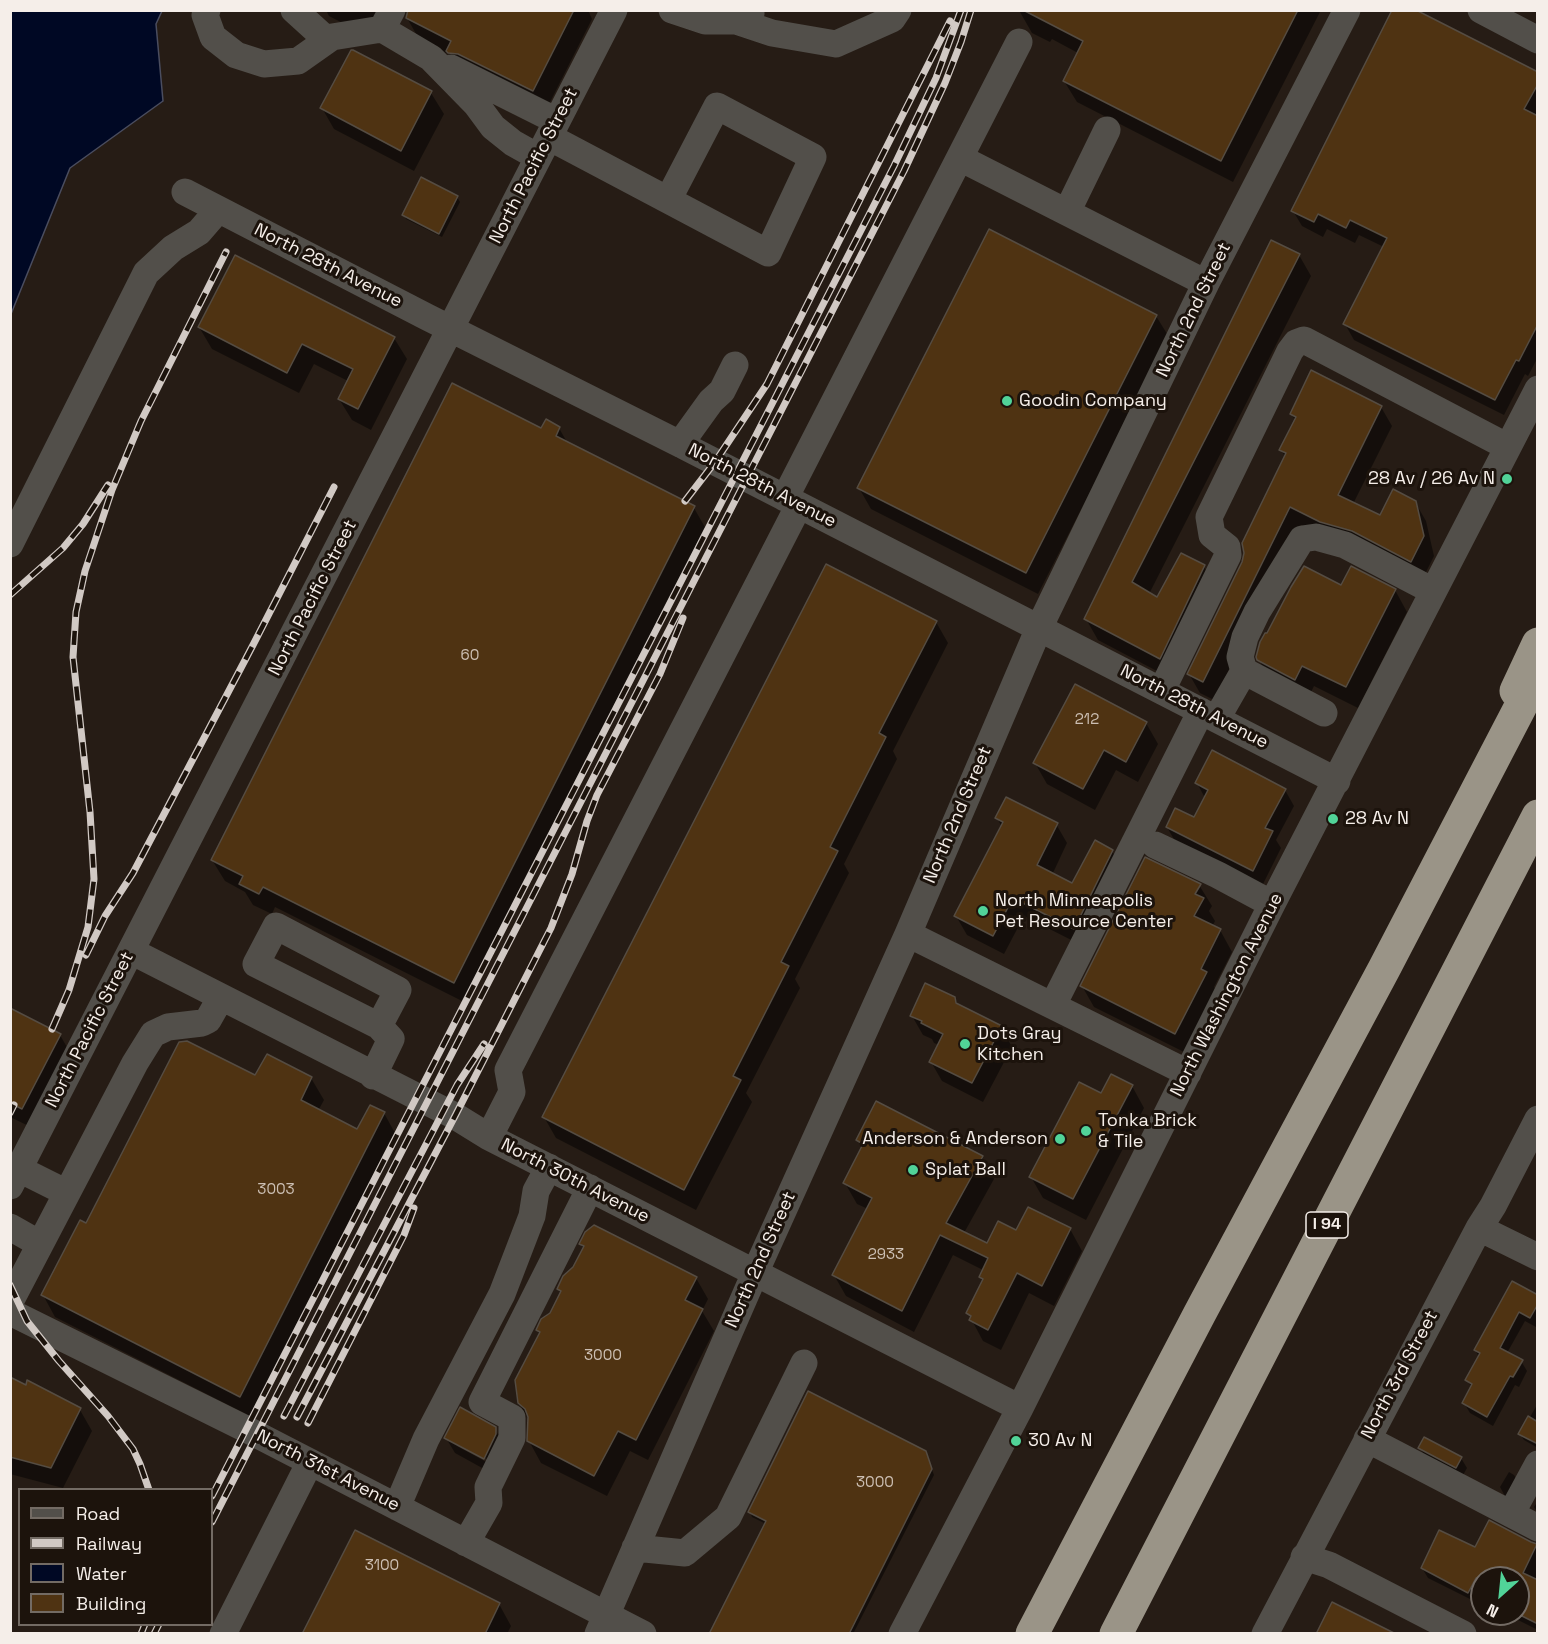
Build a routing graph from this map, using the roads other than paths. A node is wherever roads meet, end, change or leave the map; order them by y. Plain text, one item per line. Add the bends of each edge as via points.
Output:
1 (207, 10) edge
2 (294, 10) edge
3 (614, 10) edge
4 (672, 10) edge
5 (898, 10) edge
6 (1347, 10) edge
7 (1481, 10) edge
8 (747, 16) edge
9 (387, 20) edge
10 (327, 40) junction
11 (1538, 40) edge
12 (1019, 42) dead end
13 (431, 58) junction
14 (1107, 130) dead end
15 (548, 138) junction
16 (960, 158) junction
17 (185, 192) dead end
18 (668, 200) junction
19 (218, 210) junction
20 (1067, 212) junction
21 (1206, 283) junction
22 (451, 330) junction
23 (735, 365) dead end
24 (1538, 389) edge
25 (680, 444) junction
26 (1508, 447) junction
27 (792, 502) junction
28 (10, 544) edge
29 (1433, 591) junction
30 (1039, 628) junction
31 (1538, 644) edge
32 (1244, 671) junction
33 (1538, 673) edge
34 (1162, 690) junction
35 (1324, 713) dead end
36 (1209, 714) junction
37 (1337, 781) junction
38 (1538, 816) edge
39 (1155, 845) dead end
40 (1431, 878) junction
41 (1272, 904) junction
42 (908, 934) junction
43 (131, 951) junction
44 (221, 997) junction
45 (1053, 1005) junction
46 (379, 1026) junction
47 (1188, 1073) junction
48 (373, 1076) junction
49 (1538, 1119) edge
50 (489, 1137) junction
51 (549, 1167) junction
52 (15, 1178) edge
53 (590, 1188) junction
54 (67, 1193) junction
55 (10, 1227) edge
56 (1479, 1228) junction
57 (40, 1244) junction
58 (1538, 1257) edge
59 (755, 1273) junction
60 (10, 1302) edge
61 (10, 1312) edge
62 (804, 1363) dead end
63 (1020, 1408) junction
64 (1367, 1439) junction
65 (309, 1462) junction
66 (1538, 1464) edge
67 (397, 1507) junction
68 (1511, 1514) junction
69 (1538, 1528) edge
70 (466, 1543) junction
71 (635, 1548) junction
72 (1304, 1557) junction
73 (602, 1624) edge
74 (1426, 1625) edge
75 (223, 1634) edge
76 (643, 1634) edge
77 (902, 1634) edge
78 (1032, 1634) edge
79 (1116, 1634) edge
80 (1265, 1634) edge
81 (1463, 1634) edge

1 - 10 street via 205,15 213,37 236,55 264,64 298,61
2 - 10 street
3 - 15 street, North Pacific Street
4 - 8 street via 705,21
5 - 8 street via 892,19 836,44 772,33
6 - 21 street, North 2nd Street
7 - 11 street
9 - 10 street
9 - 13 street
12 - 16 street
13 - 15 street
13 - 15 street via 476,104 493,128 513,143
14 - 20 street
15 - 18 street
15 - 22 street, North Pacific Street
16 - 20 street
16 - 27 street
17 - 19 street, North 28th Avenue
18 - 18 street via 768,253 813,157 717,106
19 - 22 street, North 28th Avenue
19 - 28 street via 199,232 173,248 146,273
20 - 21 street
21 - 30 street, North 2nd Street
22 - 25 street, North 28th Avenue
22 - 43 street, North Pacific Street
23 - 25 street via 722,391
24 - 26 street, North Washington Avenue
25 - 27 street, North 28th Avenue
26 - 29 street, North Washington Avenue
26 - 34 street via 1304,340 1296,343 1209,518 1212,535 1227,547 1228,555
27 - 30 street, North 28th Avenue
27 - 50 street via 508,1070 512,1092
29 - 32 street via 1345,545 1316,537 1302,539 1245,638 1240,657
29 - 37 street, North Washington Avenue
30 - 34 street, North 28th Avenue
30 - 42 street, North 2nd Street
31 - 40 highway
32 - 35 street
32 - 36 street
33 - 40 highway
34 - 36 street, North 28th Avenue
36 - 37 street, North 28th Avenue
36 - 45 street
37 - 41 street, North Washington Avenue
38 - 79 highway, I 94
39 - 41 street
40 - 78 highway
41 - 47 street, North Washington Avenue
42 - 45 street
42 - 59 street, North 2nd Street
43 - 44 street, North 30th Avenue
43 - 52 street, North Pacific Street
44 - 48 street, North 30th Avenue
44 - 54 street via 208,1020 168,1027 153,1034
45 - 47 street
46 - 46 street via 256,964 276,926 398,990
46 - 48 street via 391,1040
47 - 63 street, North Washington Avenue
48 - 50 street, North 30th Avenue
49 - 56 street, North 3rd Street
50 - 51 street, North 30th Avenue
51 - 53 street, North 30th Avenue
51 - 67 street via 536,1191 532,1216 502,1294 426,1439
52 - 54 street
53 - 59 street, North 30th Avenue
53 - 70 street via 482,1402 512,1418 512,1438 488,1487 489,1503
54 - 57 street
55 - 57 street
56 - 58 street
56 - 64 street, North 3rd Street
57 - 60 street
59 - 63 street, North 30th Avenue
59 - 71 street, North 2nd Street
61 - 65 street, North 31st Avenue
62 - 71 street via 728,1517 685,1553
63 - 77 street, North Washington Avenue
64 - 68 street
64 - 72 street, North 3rd Street
65 - 67 street, North 31st Avenue
65 - 75 street
66 - 68 street
67 - 70 street, North 31st Avenue
68 - 69 street
70 - 73 street, North 31st Avenue
71 - 73 street, North 2nd Street
72 - 74 street via 1329,1565
72 - 80 street, North 3rd Street
73 - 76 street, North 31st Avenue
74 - 81 street

